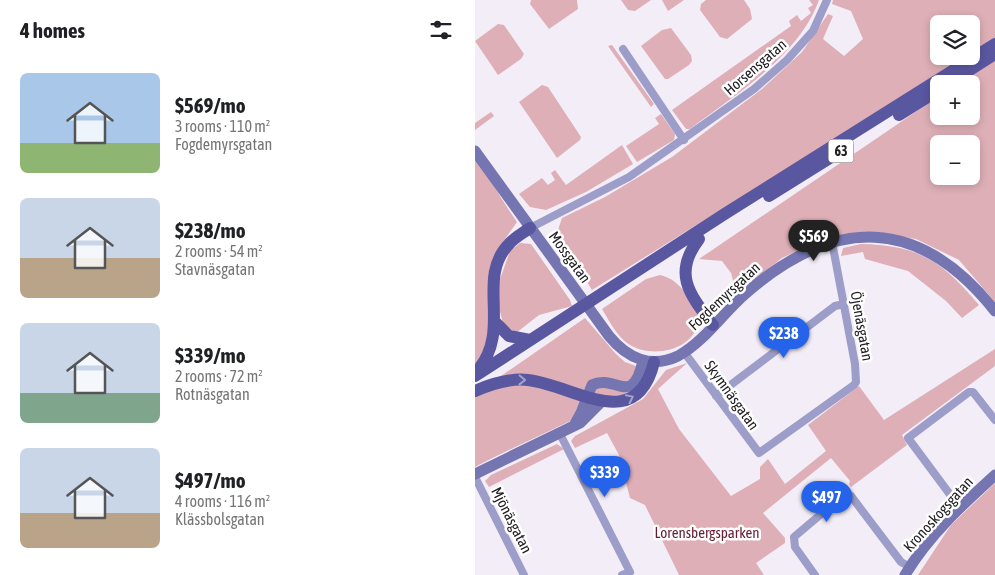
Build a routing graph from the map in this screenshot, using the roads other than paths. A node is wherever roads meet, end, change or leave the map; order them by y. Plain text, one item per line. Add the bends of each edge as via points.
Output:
1 (827, 0) edge
2 (995, 44) edge
3 (623, 49) dead end
4 (995, 54) edge
5 (962, 75) edge
6 (930, 96) edge
7 (684, 140) junction
8 (475, 151) edge
9 (530, 228) junction
10 (699, 239) junction
11 (832, 242) junction
12 (598, 300) junction
13 (844, 304) junction
14 (581, 311) junction
15 (995, 311) edge
16 (496, 323) junction
17 (713, 325) junction
18 (530, 340) junction
19 (684, 352) junction
20 (649, 362) junction
21 (475, 375) edge
22 (475, 384) edge
23 (475, 391) edge
24 (716, 396) junction
25 (586, 397) junction
26 (603, 402) junction
27 (995, 420) edge
28 (565, 431) junction
29 (759, 454) joint
30 (475, 475) edge
31 (995, 475) edge
32 (960, 508) junction
33 (908, 571) edge
34 (524, 575) edge
35 (622, 575) edge
36 (815, 575) edge

1 - 7 street, Horsensgatan via 813,31 787,60 754,89
2 - 12 main road, 63 via 723,215
3 - 7 street
4 - 5 main road
6 - 10 main road, 63
7 - 9 street, Horsensgatan via 629,177
8 - 9 street, Mossgatan
9 - 16 main road via 509,244 500,259 493,296
9 - 20 street, Mossgatan via 617,346 629,355
10 - 12 main road, 63
10 - 17 main road via 687,260 685,274 687,285
11 - 13 street, Öjenäsgatan
11 - 15 street, Fogdemyrsgatan via 863,237 889,238 912,244 935,255 971,281
11 - 17 street, Fogdemyrsgatan via 808,250 768,275
12 - 14 main road, 63
13 - 24 street via 835,306
13 - 29 street, Öjenäsgatan via 856,382
14 - 18 main road, 63
14 - 22 main road, 63
16 - 18 main road via 509,336
16 - 21 main road via 486,360
17 - 19 street, Fogdemyrsgatan
18 - 21 main road, 63
19 - 20 street, Fogdemyrsgatan
19 - 24 street, Skymnäsgatan
20 - 25 street via 631,385 620,388 595,383
26 -> 20 main road via 617,402 637,394 648,382
23 -> 25 main road via 521,379 550,384
24 - 29 street, Skymnäsgatan
25 - 26 main road
25 - 28 street via 581,413
26 - 28 street via 585,419
27 - 32 street via 973,392 969,392 909,438
28 - 30 street
28 - 35 street via 630,572
30 - 34 street, Mjönäsgatan
31 - 32 street, Kronoskogsgatan
32 - 33 street, Kronoskogsgatan via 923,548
33 - 36 street via 847,493 794,538 795,546

